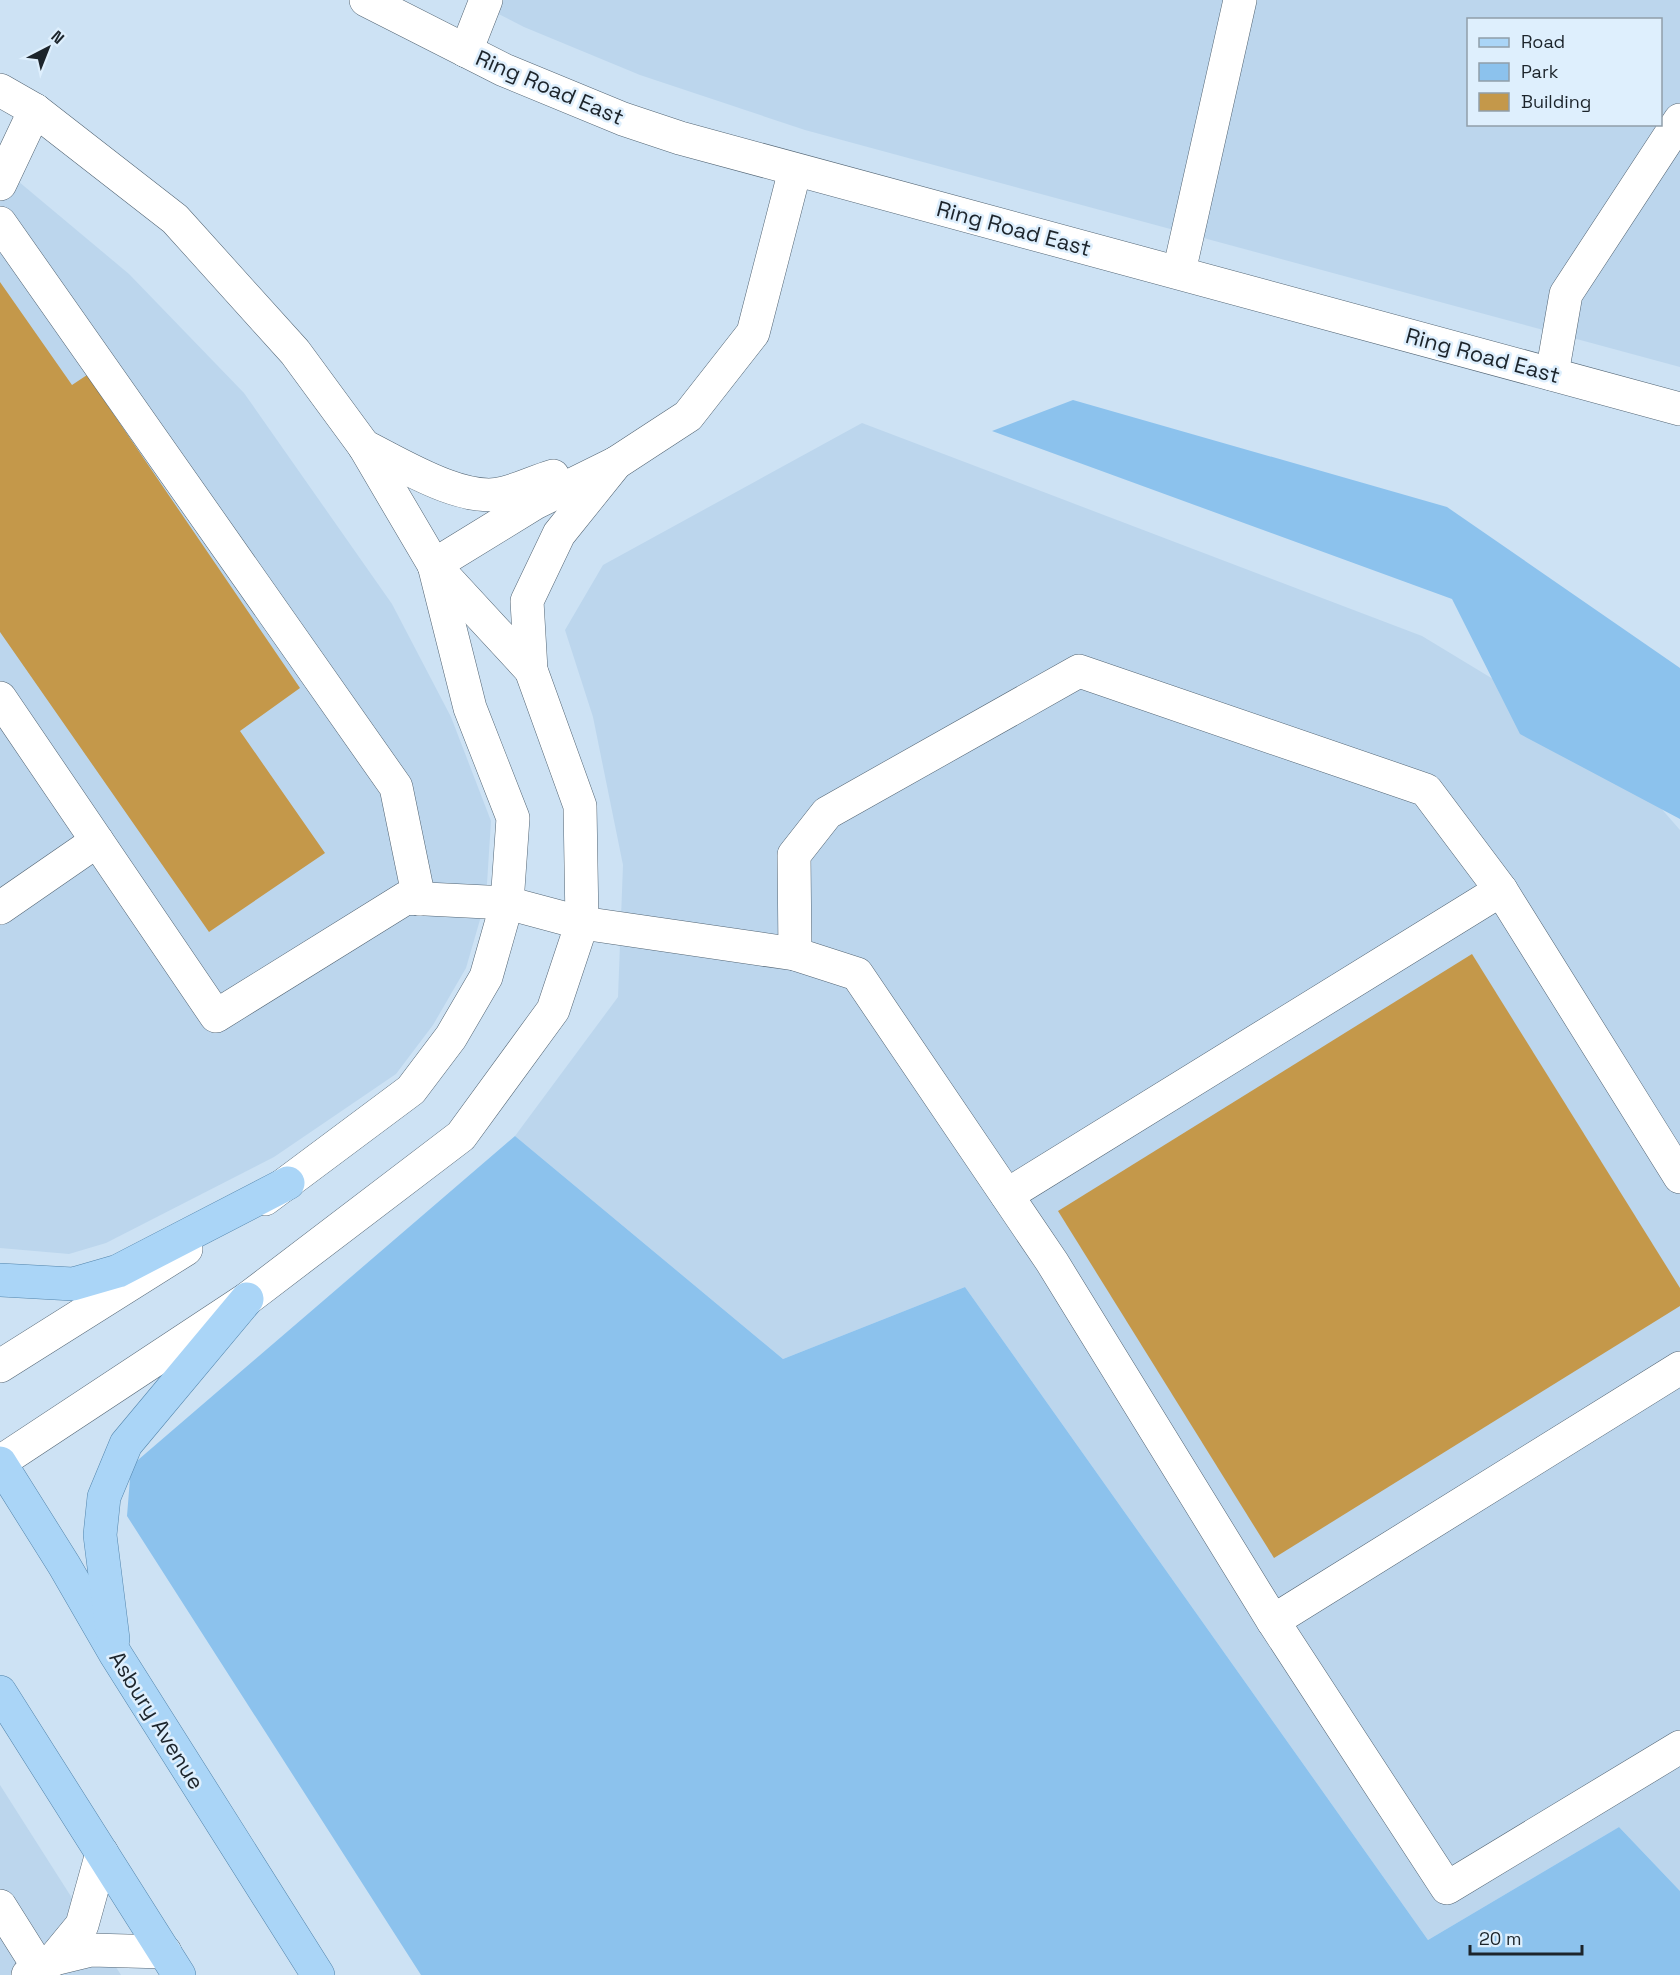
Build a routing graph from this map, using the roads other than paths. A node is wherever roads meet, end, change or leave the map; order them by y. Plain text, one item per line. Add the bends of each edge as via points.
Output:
1 (366, 0) edge
2 (486, 0) edge
3 (1239, 0) edge
4 (466, 51) junction
5 (0, 90) edge
6 (35, 110) junction
7 (1680, 120) edge
8 (795, 170) junction
9 (0, 184) edge
10 (0, 223) edge
11 (1179, 273) junction
12 (1552, 374) junction
13 (1680, 409) edge
14 (364, 446) junction
15 (616, 463) junction
16 (434, 566) junction
17 (531, 670) junction
18 (0, 698) edge
19 (97, 841) junction
20 (1501, 890) junction
21 (419, 899) junction
22 (507, 903) junction
23 (0, 908) edge
24 (582, 923) junction
25 (795, 954) junction
26 (1680, 1178) edge
27 (288, 1183) junction
28 (1007, 1195) junction
29 (0, 1280) edge
30 (247, 1299) junction
31 (0, 1366) edge
32 (1680, 1368) edge
33 (0, 1462) edge
34 (1273, 1622) junction
35 (116, 1655) junction
36 (0, 1692) edge
37 (1680, 1747) edge
38 (102, 1853) junction
39 (0, 1906) edge
40 (172, 1964) edge
41 (40, 1967) edge
42 (318, 1975) edge

1 - 4 street, Ring Road East
2 - 4 street
3 - 11 street
4 - 8 street, Ring Road East via 623,119
5 - 6 street
6 - 9 street
6 - 14 street via 175,219 295,352
7 - 12 street via 1566,294
8 - 11 street, Ring Road East
8 - 15 street via 753,333 688,416
10 - 21 street via 396,787
11 - 12 street, Ring Road East
12 - 13 street, Ring Road East
14 - 15 street via 422,476 472,494 502,494 567,472
14 - 16 street
15 - 16 street via 535,503
15 - 17 street via 559,534 527,601
16 - 17 street
16 - 22 street via 470,708 513,818
17 - 24 street via 580,806
18 - 19 street
19 - 21 street via 216,1016 406,898
19 - 23 street
20 - 25 street via 1426,790 1079,670 827,813 794,855
20 - 26 street
20 - 28 street
21 - 22 street
22 - 24 street
22 - 27 street via 486,977 451,1037 411,1090
24 - 25 street
24 - 30 street via 553,1010 461,1136
25 - 28 street via 857,974
27 - 29 main road via 118,1271 73,1284
27 - 31 street
28 - 34 street
30 - 33 street
30 - 35 main road via 126,1444 104,1497 100,1535
32 - 34 street
33 - 35 main road, Asbury Avenue
34 - 37 street via 1447,1888
35 - 42 main road, Asbury Avenue
36 - 38 main road
38 - 40 main road
38 - 41 street via 82,1925
39 - 41 street
40 - 41 street via 91,1950

